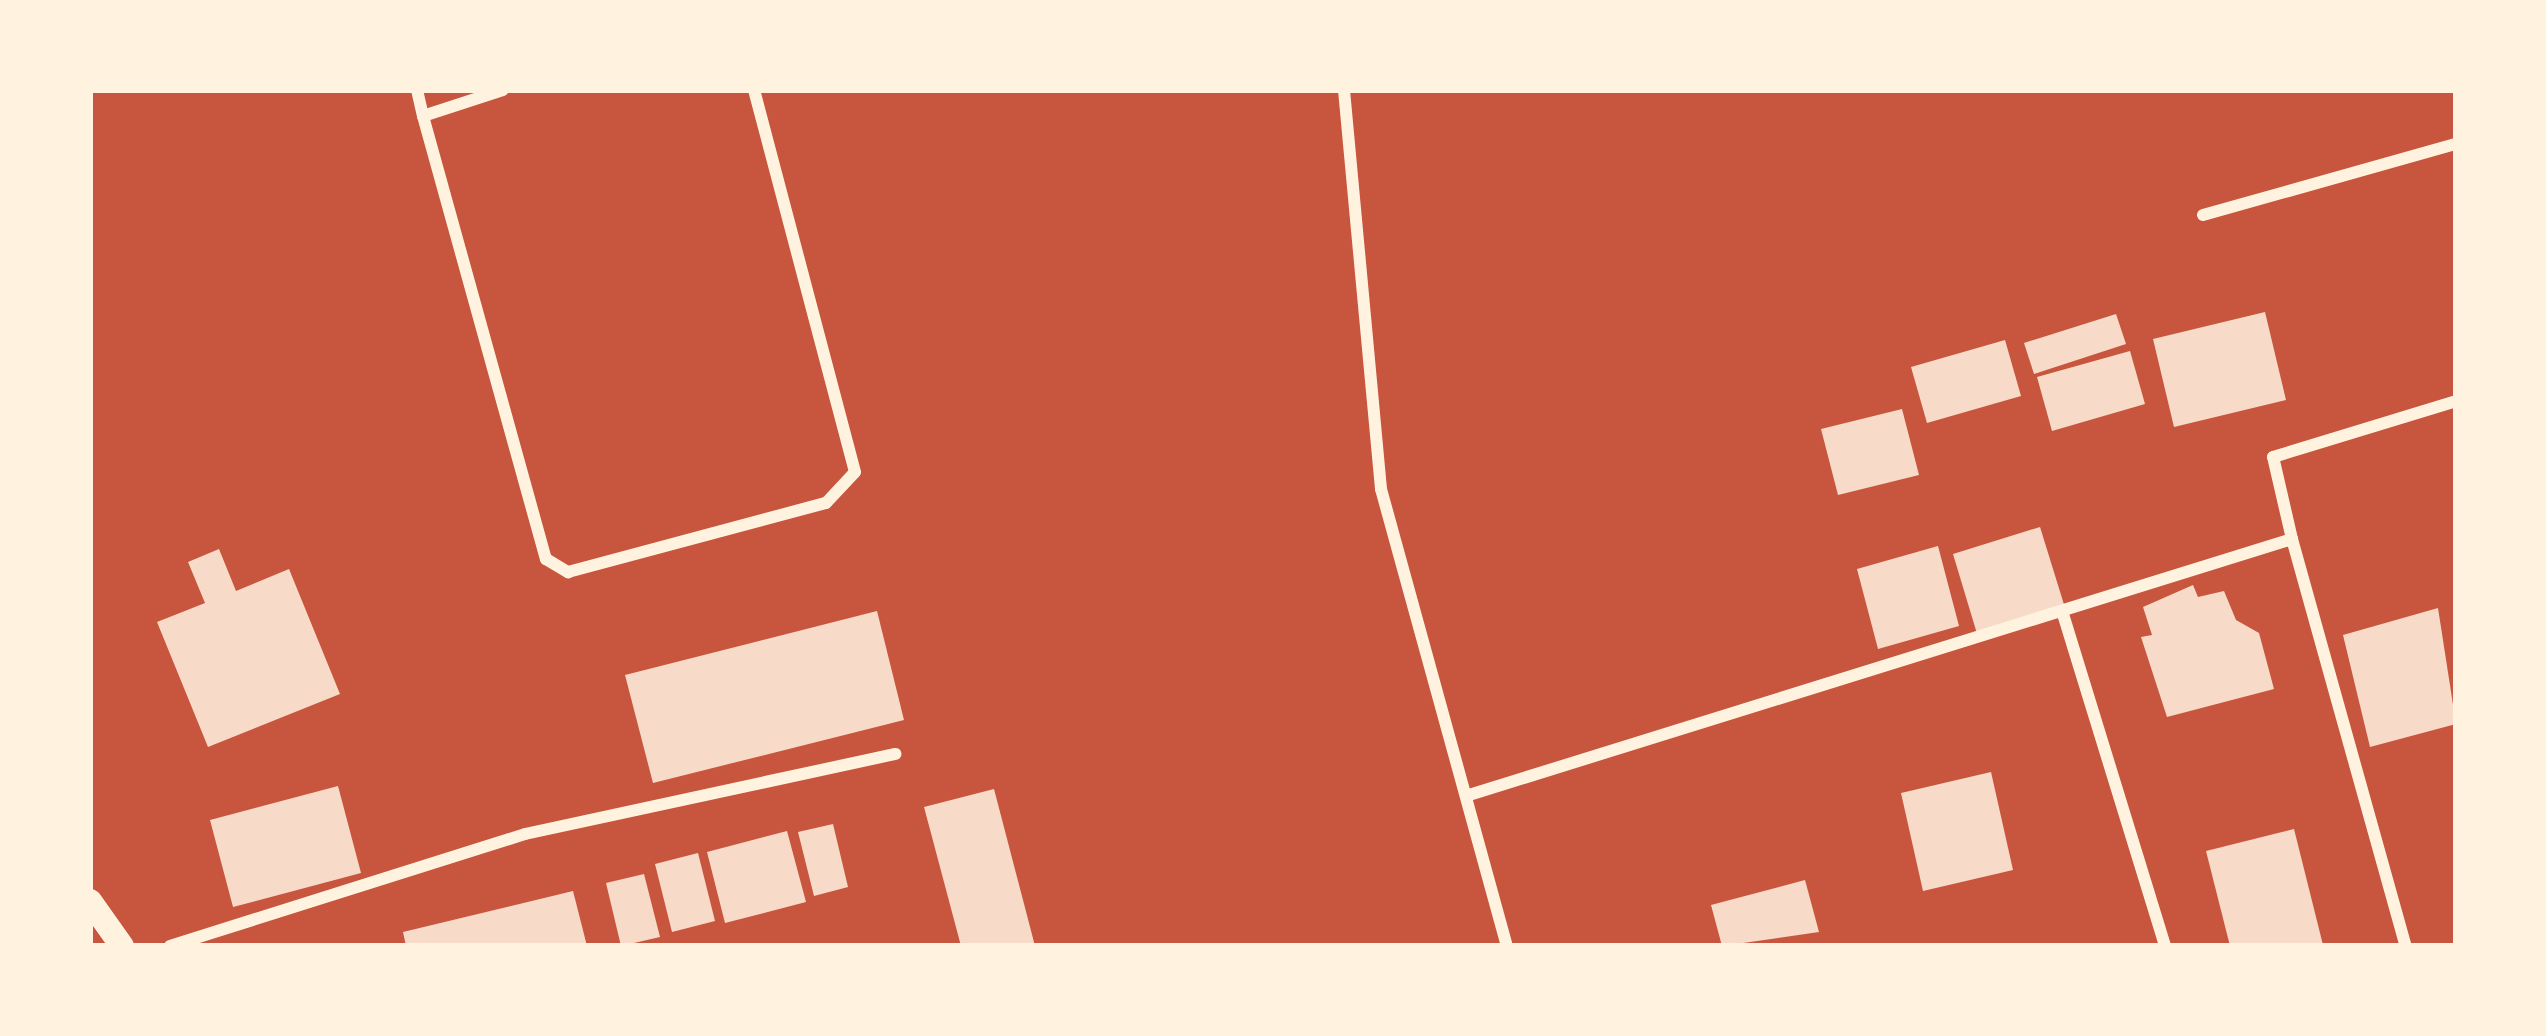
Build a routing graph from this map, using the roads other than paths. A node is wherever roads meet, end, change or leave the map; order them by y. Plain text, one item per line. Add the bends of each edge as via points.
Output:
1 (417, 90) edge
2 (503, 90) edge
3 (754, 90) edge
4 (1343, 90) edge
5 (423, 116) junction
6 (2456, 144) edge
7 (2203, 215) dead end
8 (2456, 400) edge
9 (2292, 539) junction
10 (2062, 614) junction
11 (895, 754) dead end
12 (1469, 795) junction
13 (90, 901) edge
14 (122, 946) edge
15 (170, 946) edge
16 (1508, 946) edge
17 (2165, 946) edge
18 (2406, 946) edge

1 - 5 street
2 - 5 street
3 - 5 street via 854,472 826,503 568,572 546,559
4 - 12 street via 1381,489
6 - 7 street
8 - 9 street via 2272,457
9 - 10 street
9 - 18 street
10 - 12 street
10 - 17 street
11 - 15 street via 525,834
12 - 16 street
13 - 14 main road

